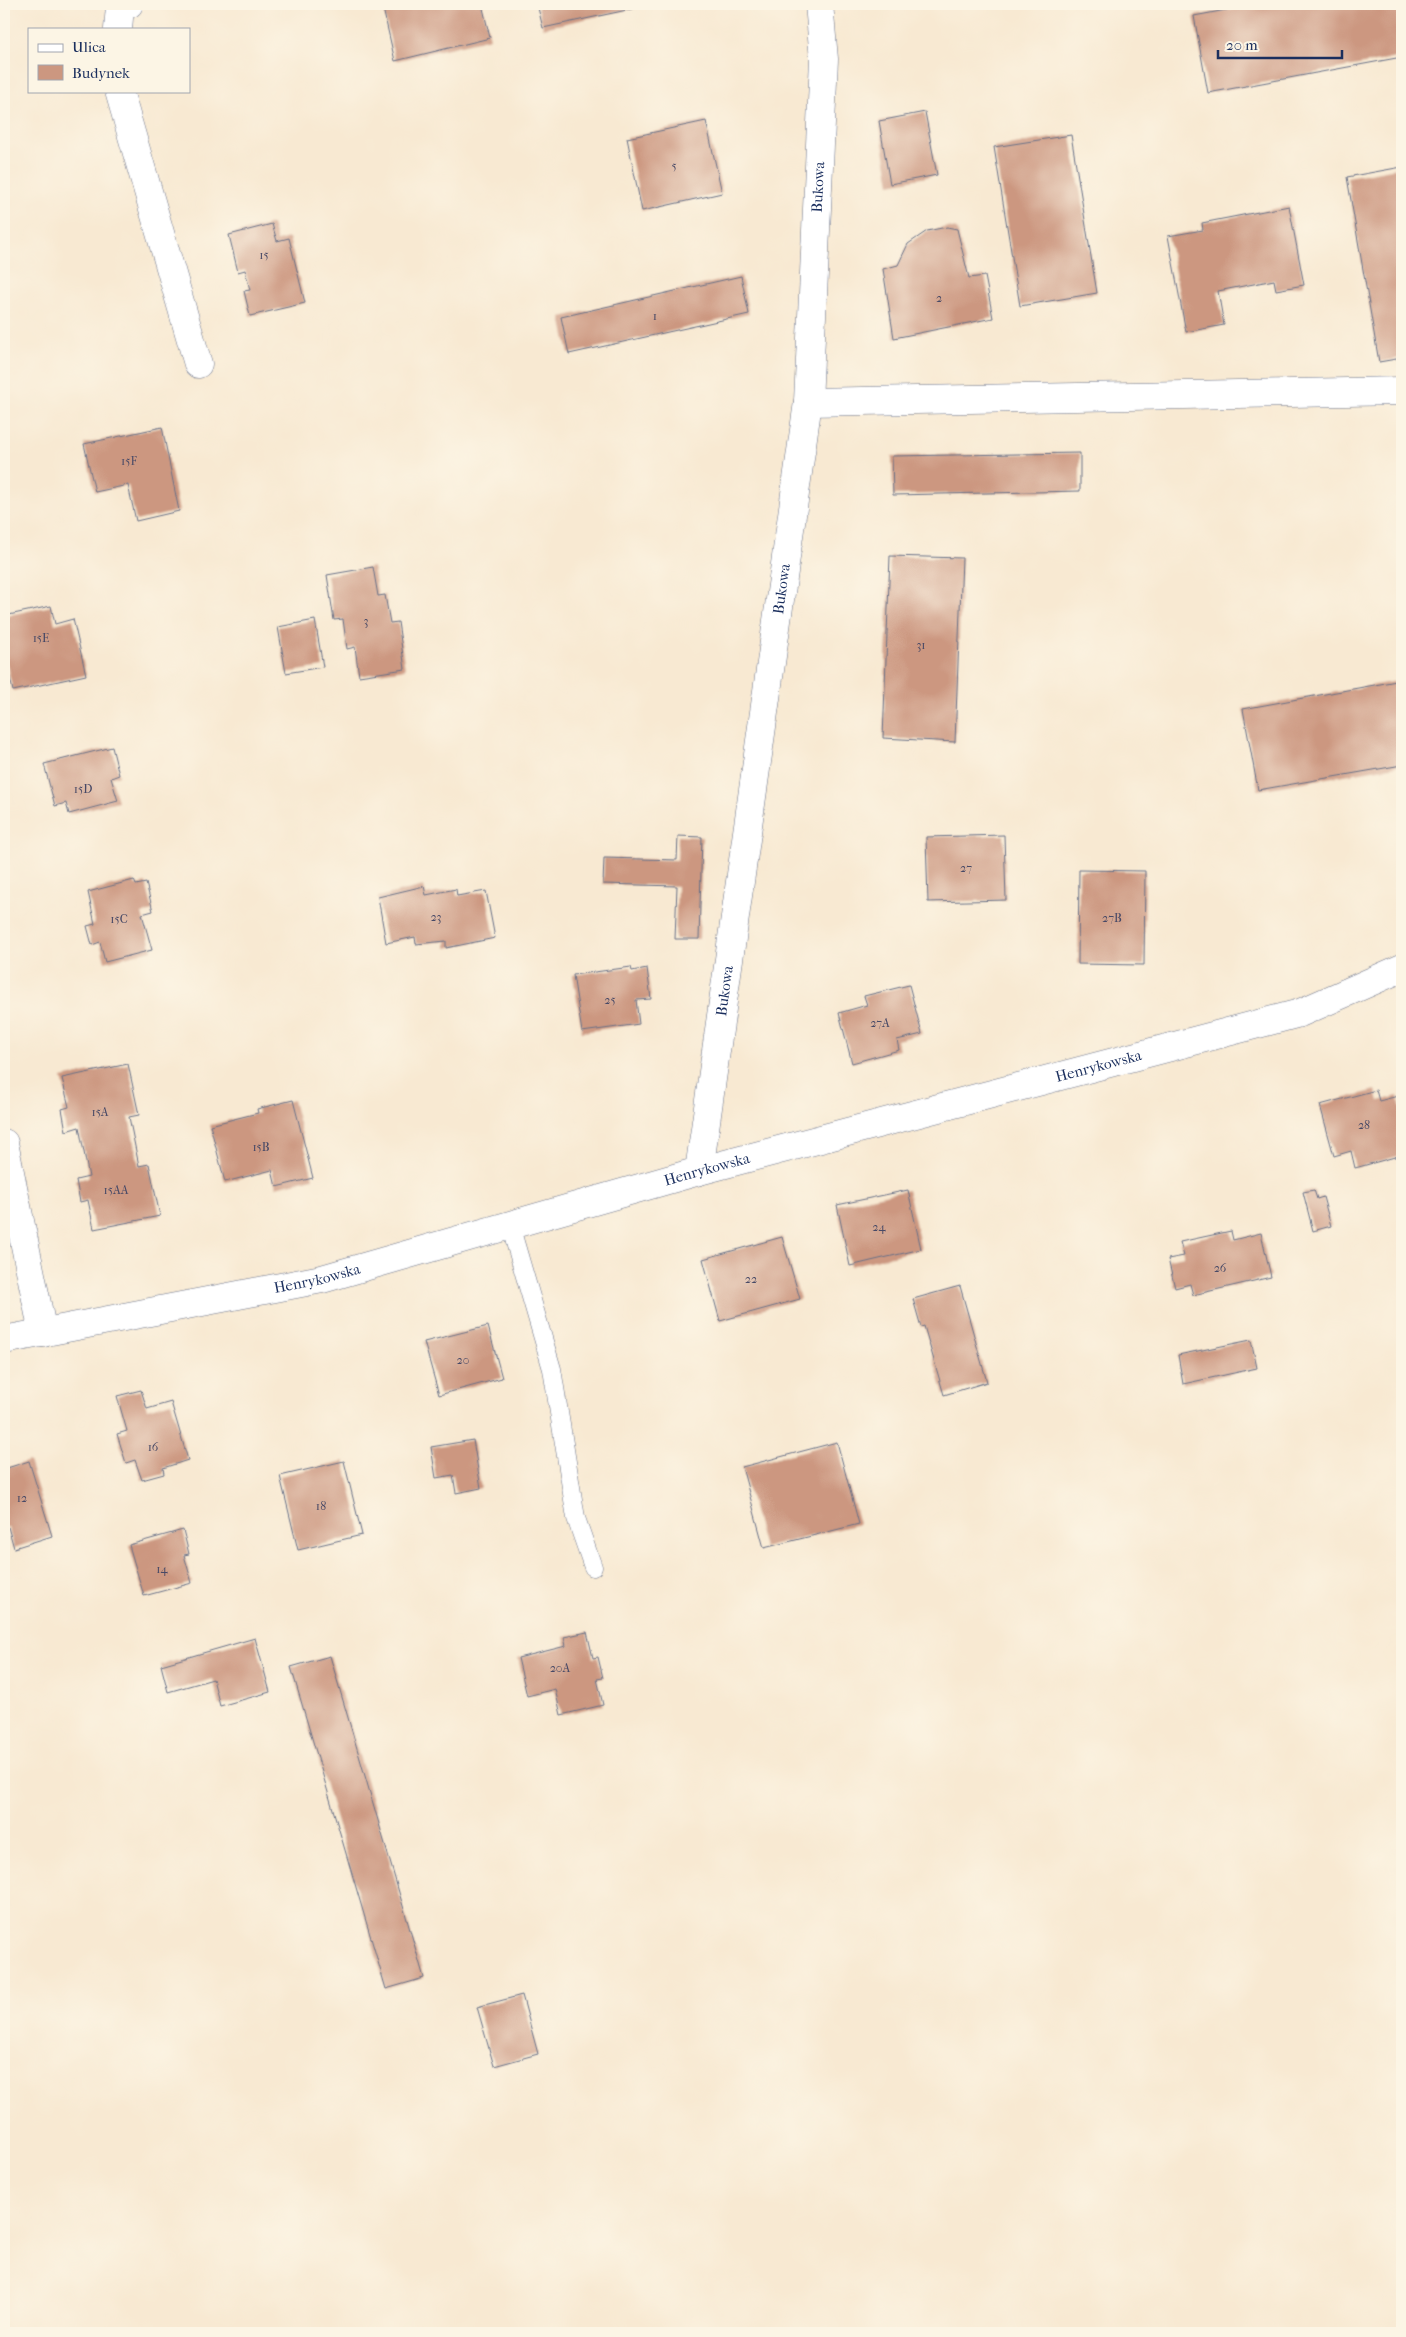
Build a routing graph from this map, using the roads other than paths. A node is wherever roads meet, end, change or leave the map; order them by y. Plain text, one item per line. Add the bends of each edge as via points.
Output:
1 (129, 4) edge
2 (819, 4) edge
3 (118, 28) edge
4 (119, 92) edge
5 (198, 364) dead end
6 (1402, 391) edge
7 (808, 402) junction
8 (1402, 968) edge
9 (4, 1143) edge
10 (700, 1171) junction
11 (510, 1225) junction
12 (43, 1333) junction
13 (4, 1340) edge
14 (593, 1567) dead end

1 - 3 street via 120,7
2 - 7 street, Bukowa via 824,59
4 - 5 street
6 - 7 street
7 - 10 street, Bukowa
8 - 10 street, Henrykowska via 1300,1013
9 - 12 street
10 - 11 street, Henrykowska
11 - 12 street, Henrykowska via 322,1279
11 - 14 lane via 552,1368 576,1518
12 - 13 street, Henrykowska

